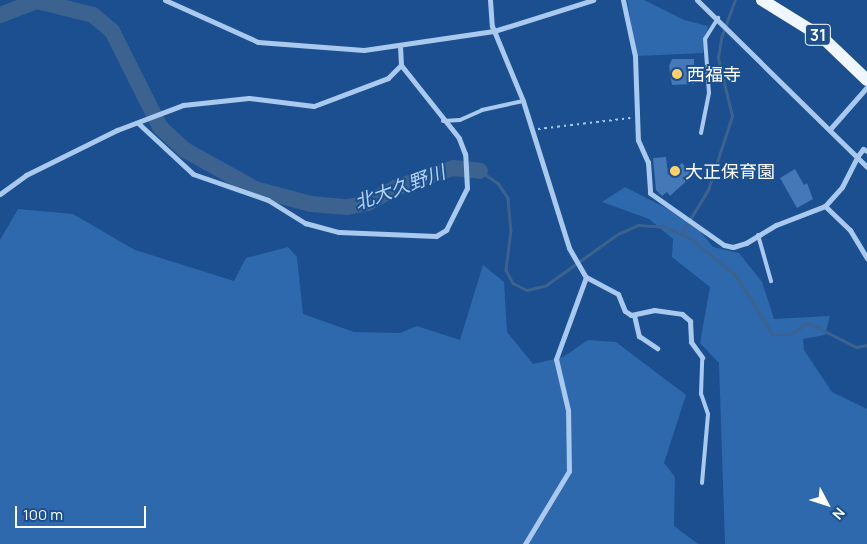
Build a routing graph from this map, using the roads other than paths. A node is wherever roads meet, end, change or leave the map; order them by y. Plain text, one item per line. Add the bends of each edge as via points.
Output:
1 (165, 0) edge
2 (490, 0) edge
3 (593, 0) edge
4 (623, 0) edge
5 (697, 0) edge
6 (762, 0) edge
7 (718, 18) junction
8 (494, 31) junction
9 (400, 48) junction
10 (401, 65) junction
11 (867, 80) edge
12 (867, 87) edge
13 (523, 101) junction
14 (443, 121) junction
15 (141, 122) junction
16 (831, 128) junction
17 (701, 134) dead end
18 (867, 151) edge
19 (857, 157) junction
20 (867, 167) edge
21 (0, 194) edge
22 (825, 206) junction
23 (758, 235) junction
24 (867, 258) edge
25 (586, 277) junction
26 (771, 281) dead end
27 (634, 315) junction
28 (657, 348) dead end
29 (702, 357) joint
30 (702, 483) dead end
31 (525, 544) edge

1 - 9 street via 268,44 364,50
2 - 8 street
3 - 8 street
4 - 23 street via 634,56 637,117 650,193 733,247
5 - 7 street
6 - 11 main road, 31 via 822,37
7 - 16 street
7 - 17 lane via 706,39 709,92
8 - 9 street
8 - 13 street
9 - 10 street
10 - 14 street
10 - 15 street via 388,78 314,106 240,99 200,101
12 - 16 street
13 - 14 lane via 482,110 460,120
13 - 25 street via 574,257
14 - 15 street via 459,138 465,154 467,182 443,233 427,237 338,232 305,223 256,195 193,174
15 - 21 street via 26,175
16 - 19 street
18 - 19 street via 863,149
19 - 20 street
19 - 22 street via 842,187
22 - 23 street
22 - 24 street via 843,222
23 - 26 lane
25 - 27 street via 618,294 625,311
25 - 31 street via 556,359 568,410 568,471
27 - 28 street via 639,336
27 - 29 street via 654,310 682,314 690,321 691,342
29 - 30 lane via 701,394 708,414

